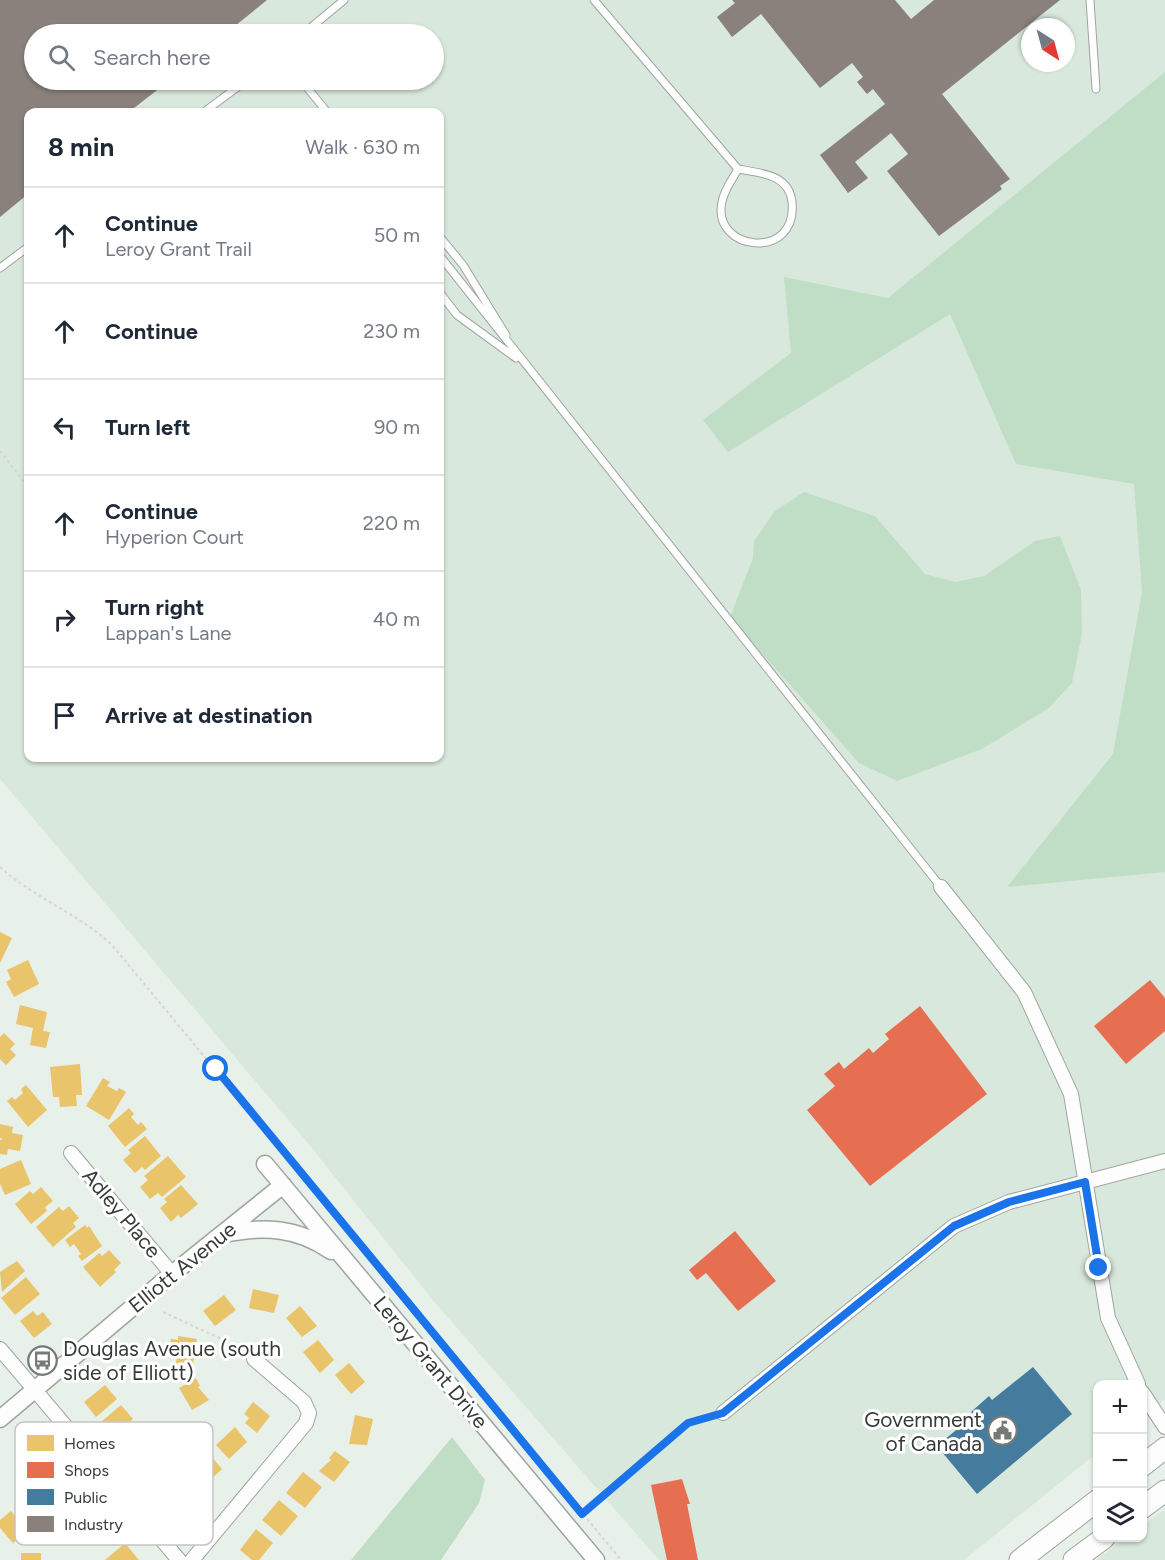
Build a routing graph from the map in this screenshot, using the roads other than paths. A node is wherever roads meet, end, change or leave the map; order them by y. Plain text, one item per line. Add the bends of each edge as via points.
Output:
1 (344, 0) edge
2 (594, 0) edge
3 (1090, 0) edge
4 (315, 24) edge
5 (1096, 88) dead end
6 (234, 90) edge
7 (310, 90) edge
8 (317, 99) junction
9 (209, 108) edge
10 (319, 108) edge
11 (324, 108) edge
12 (738, 169) junction
13 (444, 242) edge
14 (24, 250) edge
15 (444, 261) edge
16 (0, 268) edge
17 (444, 298) edge
18 (444, 305) edge
19 (457, 315) junction
20 (523, 363) junction
21 (941, 887) joint
22 (71, 1153) dead end
23 (1165, 1161) edge
24 (265, 1164) dead end
25 (1085, 1182) junction
26 (283, 1185) junction
27 (220, 1235) junction
28 (349, 1265) junction
29 (172, 1274) junction
30 (0, 1349) edge
31 (254, 1359) dead end
32 (1136, 1380) edge
33 (35, 1390) junction
34 (1147, 1398) edge
35 (723, 1413) road end
36 (0, 1419) edge
37 (62, 1422) edge
38 (1165, 1427) edge
39 (1165, 1448) edge
40 (1147, 1463) edge
41 (1165, 1491) edge
42 (1093, 1504) edge
43 (1147, 1505) edge
44 (213, 1535) edge
45 (1099, 1542) edge
46 (166, 1545) edge
47 (204, 1545) edge
48 (179, 1560) edge
49 (192, 1560) edge
50 (596, 1560) edge
51 (1020, 1560) edge
52 (1074, 1560) edge

1 - 4 lane
2 - 12 lane
3 - 5 lane
6 - 9 lane
7 - 8 lane
8 - 10 lane
8 - 11 lane
12 - 12 lane via 721,205 724,224 737,239 753,245 769,243 785,232 793,215 791,195 782,181 767,173
13 - 20 lane via 463,265
14 - 16 lane
15 - 20 lane
17 - 19 lane
18 - 19 lane
19 - 20 lane
20 - 21 lane
21 - 25 street via 1024,992 1071,1094
22 - 29 street, Adley Place
23 - 25 street
24 - 26 street, Leroy Grant Drive
25 - 32 street via 1108,1318
25 - 35 street via 1009,1202 954,1226
26 - 27 street, Elliott Avenue
26 - 28 street, Leroy Grant Drive
27 - 28 street via 247,1230 296,1232
27 - 29 street, Elliott Avenue
28 - 50 street, Leroy Grant Drive
29 - 33 street, Elliott Avenue
30 - 33 street
31 - 44 street via 304,1402 309,1413 306,1423
33 - 36 street, Elliott Avenue
33 - 37 street
34 - 38 street
39 - 40 main road
41 - 43 main road
42 - 51 main road
45 - 52 main road
46 - 48 street
47 - 49 street

